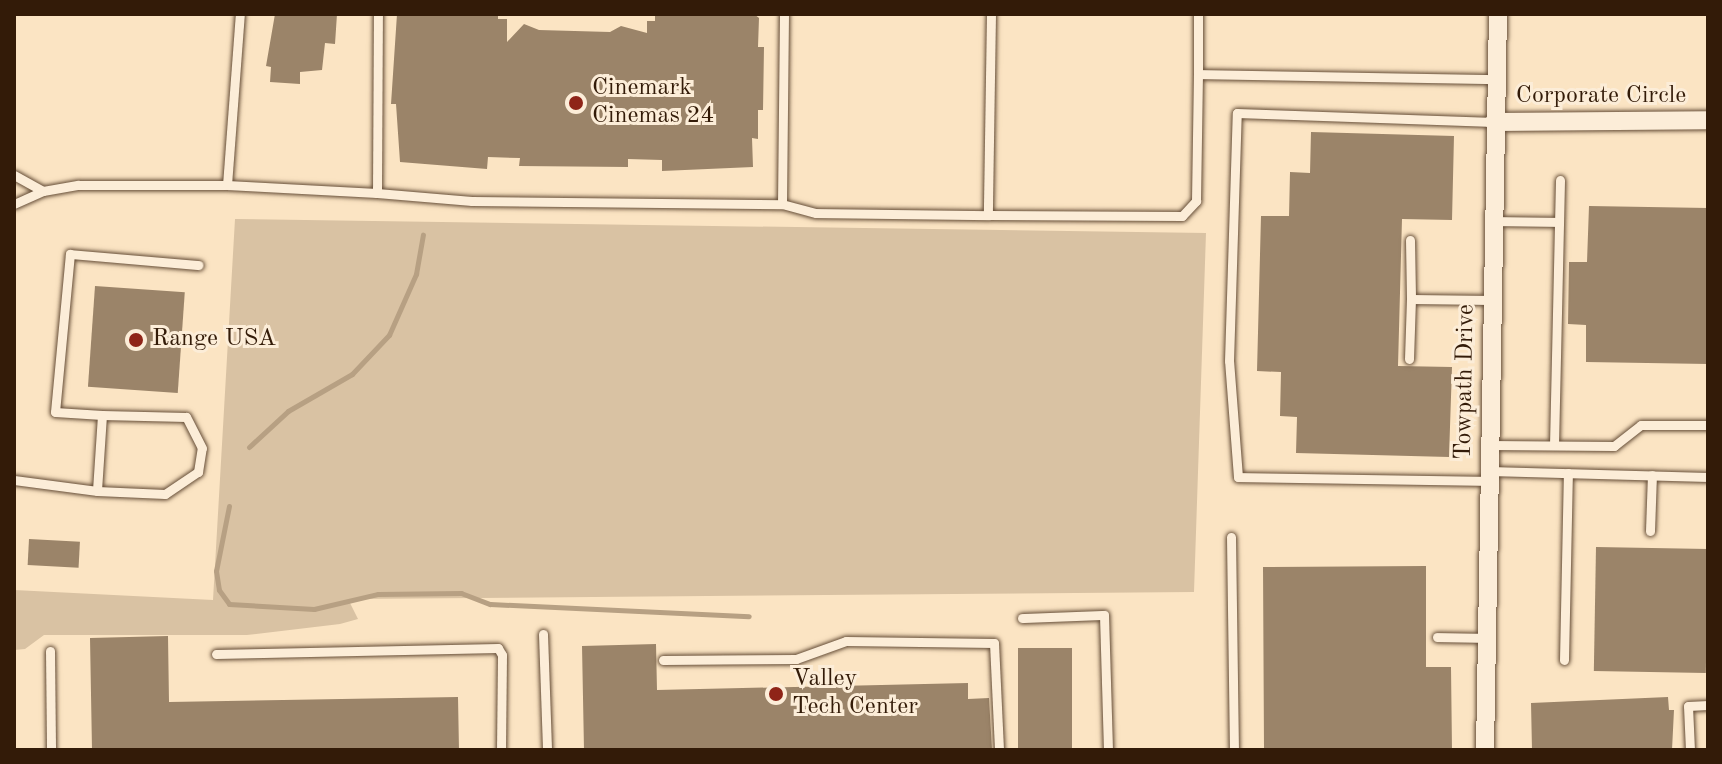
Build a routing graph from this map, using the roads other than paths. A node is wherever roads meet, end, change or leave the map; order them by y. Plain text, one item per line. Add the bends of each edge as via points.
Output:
1 (240, 14) edge
2 (378, 14) edge
3 (784, 14) edge
4 (991, 14) edge
5 (1198, 14) edge
6 (1498, 14) edge
7 (1198, 74) junction
8 (1495, 79) junction
9 (1708, 120) edge
10 (1494, 122) junction
11 (14, 175) edge
12 (1560, 180) dead end
13 (227, 185) junction
14 (43, 191) junction
15 (377, 193) junction
16 (14, 204) edge
17 (782, 204) junction
18 (988, 215) junction
19 (1493, 221) junction
20 (1559, 222) junction
21 (1410, 240) dead end
22 (199, 265) dead end
23 (1411, 299) junction
24 (1492, 300) junction
25 (1409, 359) dead end
26 (102, 415) junction
27 (1708, 425) edge
28 (1489, 445) junction
29 (1554, 445) junction
30 (1568, 473) junction
31 (1652, 475) junction
32 (1489, 476) junction
33 (1708, 477) edge
34 (14, 480) edge
35 (97, 491) junction
36 (1650, 531) dead end
37 (1231, 537) dead end
38 (1022, 618) dead end
39 (543, 634) dead end
40 (1437, 637) dead end
41 (1487, 638) junction
42 (50, 651) dead end
43 (216, 654) dead end
44 (663, 660) dead end
45 (1564, 660) dead end
46 (1708, 705) edge
47 (51, 750) edge
48 (501, 750) edge
49 (547, 750) edge
50 (999, 750) edge
51 (1108, 750) edge
52 (1234, 750) edge
53 (1485, 750) edge
54 (1690, 750) edge

1 - 13 lane
2 - 15 lane
3 - 17 lane
4 - 18 lane
5 - 7 lane
6 - 8 street, Towpath Drive
7 - 8 lane
7 - 18 lane via 1196,201 1182,216
8 - 10 street, Towpath Drive
9 - 10 street, Corporate Circle
10 - 19 street, Towpath Drive
10 - 32 lane via 1237,113 1229,361 1238,477
11 - 14 lane
12 - 20 lane
13 - 14 lane via 89,184
13 - 15 lane
14 - 16 lane
15 - 17 lane via 472,201
17 - 18 lane via 816,213
19 - 20 lane
19 - 24 street, Towpath Drive
20 - 29 lane
21 - 23 lane
22 - 26 lane via 70,254 55,412
23 - 24 lane
23 - 25 lane
24 - 28 street, Towpath Drive
26 - 35 lane
26 - 35 lane via 186,417 202,448 198,472 165,494
27 - 29 lane via 1641,425 1614,446
28 - 29 lane
28 - 32 street, Towpath Drive
30 - 31 lane
30 - 32 lane
30 - 45 lane
31 - 33 lane
31 - 36 lane
32 - 41 street, Towpath Drive
34 - 35 lane
37 - 52 lane
38 - 51 lane via 1104,615
39 - 49 lane
40 - 41 lane
41 - 53 street, Towpath Drive
42 - 47 lane
43 - 48 lane via 498,648
44 - 50 lane via 796,659 846,641 994,643
46 - 54 lane via 1688,706

